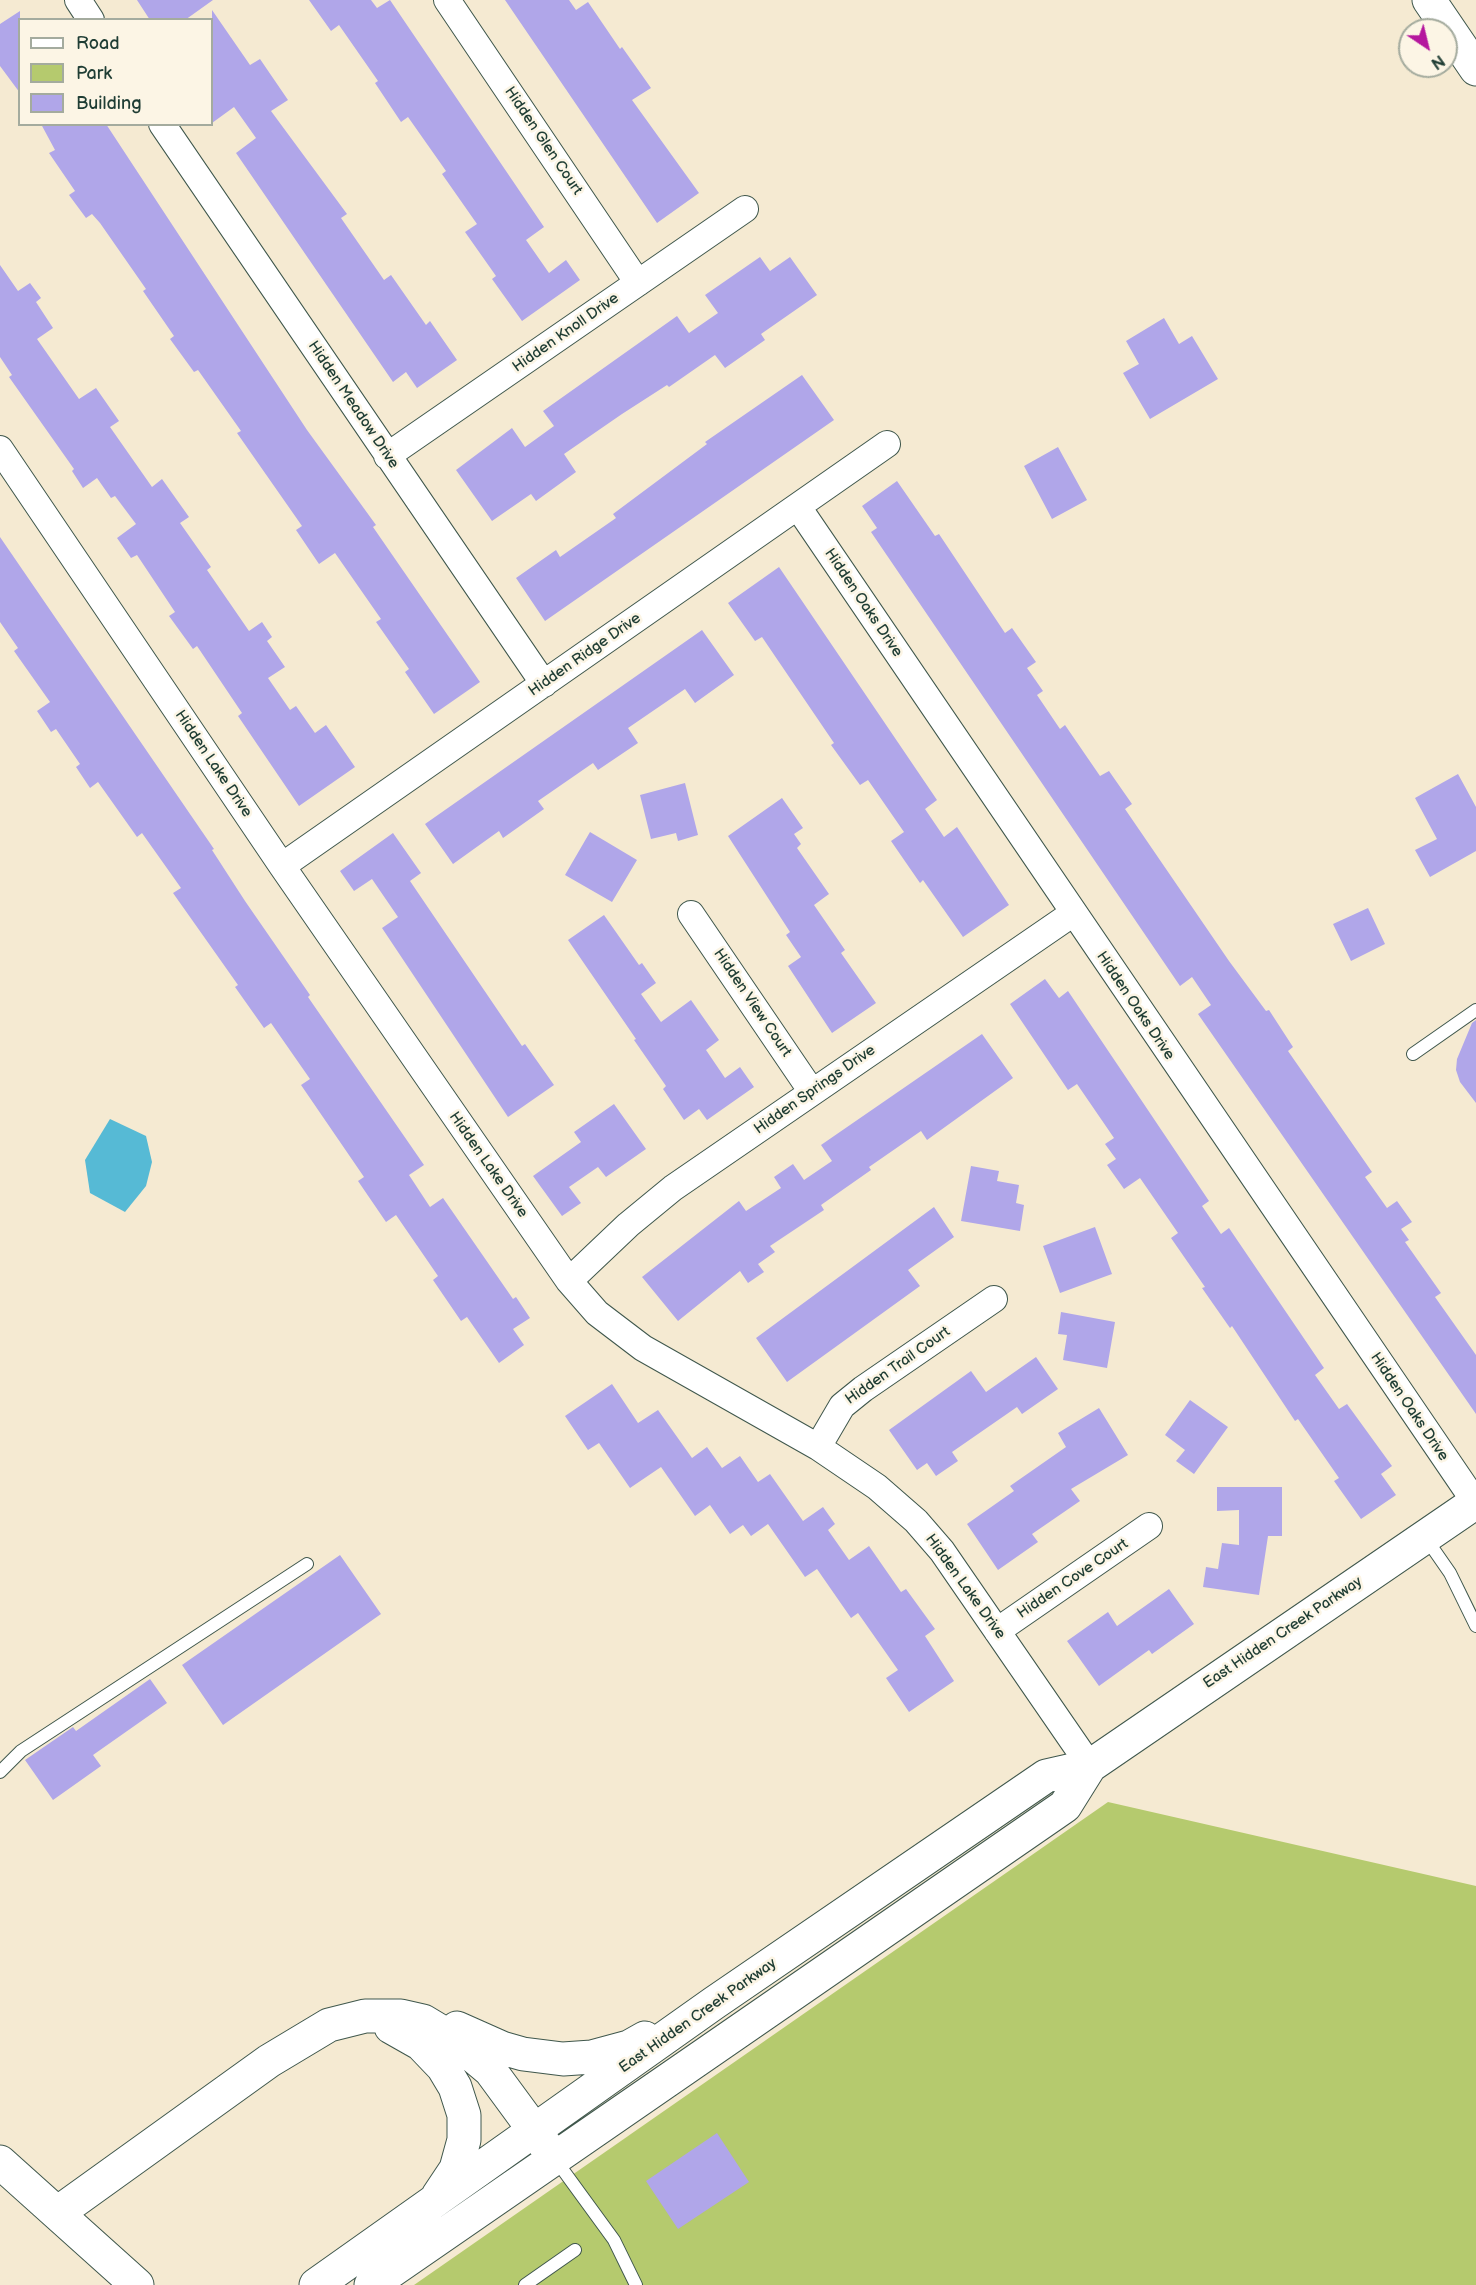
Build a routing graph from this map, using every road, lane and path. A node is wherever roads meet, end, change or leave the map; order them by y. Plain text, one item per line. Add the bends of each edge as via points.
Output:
1 (78, 0) edge
2 (447, 0) edge
3 (1430, 0) edge
4 (90, 18) edge
5 (1476, 69) edge
6 (163, 126) edge
7 (745, 209) dead end
8 (639, 283) junction
9 (887, 444) dead end
10 (0, 449) edge
11 (387, 456) junction
12 (798, 507) junction
13 (544, 684) junction
14 (282, 866) junction
15 (691, 914) dead end
16 (1072, 914) junction
17 (1476, 1010) edge
18 (1413, 1054) dead end
19 (812, 1092) junction
20 (569, 1281) junction
21 (994, 1299) dead end
22 (818, 1447) junction
23 (1475, 1502) edge
24 (1149, 1526) dead end
25 (1425, 1536) junction
26 (306, 1564) dead end
27 (1476, 1626) edge
28 (997, 1631) junction
29 (1090, 1766) junction
30 (0, 1772) edge
31 (714, 2003) junction
32 (365, 2016) junction
33 (423, 2021) junction
34 (535, 2130) junction
35 (555, 2158) junction
36 (0, 2162) edge
37 (59, 2212) junction
38 (440, 2217) junction
39 (575, 2250) dead end
40 (630, 2283) edge
41 (137, 2285) edge
42 (316, 2285) edge
43 (371, 2285) edge
44 (525, 2285) edge

1 - 4 street
2 - 8 street, Hidden Glen Court
3 - 5 main road
6 - 11 street, Hidden Meadow Drive
7 - 8 street, Hidden Knoll Drive
8 - 11 street, Hidden Knoll Drive
9 - 12 street, Hidden Ridge Drive
10 - 14 street, Hidden Lake Drive
11 - 13 street, Hidden Meadow Drive
12 - 13 street, Hidden Ridge Drive
12 - 16 street, Hidden Oaks Drive
13 - 14 street, Hidden Ridge Drive
14 - 20 street, Hidden Lake Drive
15 - 19 street, Hidden View Court
16 - 19 street, Hidden Springs Drive
16 - 23 street, Hidden Oaks Drive
17 - 18 lane
19 - 20 street, Hidden Springs Drive via 673,1188
20 - 22 street, Hidden Lake Drive via 597,1312 643,1348
21 - 22 street, Hidden Trail Court via 842,1406
22 - 28 street, Hidden Lake Drive via 877,1487 916,1521 942,1551
23 - 25 main road, East Hidden Creek Parkway
24 - 28 street, Hidden Cove Court
25 - 27 lane via 1450,1572
25 - 29 main road, East Hidden Creek Parkway
26 - 30 lane via 21,1751
28 - 29 street, Hidden Lake Drive
29 - 31 main road, East Hidden Creek Parkway via 1046,1776
29 - 35 main road, East Hidden Creek Parkway via 1065,1806
31 - 33 main road via 629,2047 592,2057 524,2054 482,2041 440,2020
31 - 34 main road, East Hidden Creek Parkway
32 - 33 main road via 401,2016
32 - 37 main road via 329,2025 269,2061
32 - 38 main road via 421,2044 456,2087 464,2115 464,2140
33 - 34 main road via 453,2039 490,2070
34 - 35 main road
34 - 38 main road, East Hidden Creek Parkway
35 - 38 main road, East Hidden Creek Parkway
35 - 40 lane via 614,2240
36 - 37 main road
37 - 41 main road
38 - 42 main road, East Hidden Creek Parkway
38 - 43 main road, East Hidden Creek Parkway
39 - 44 lane

